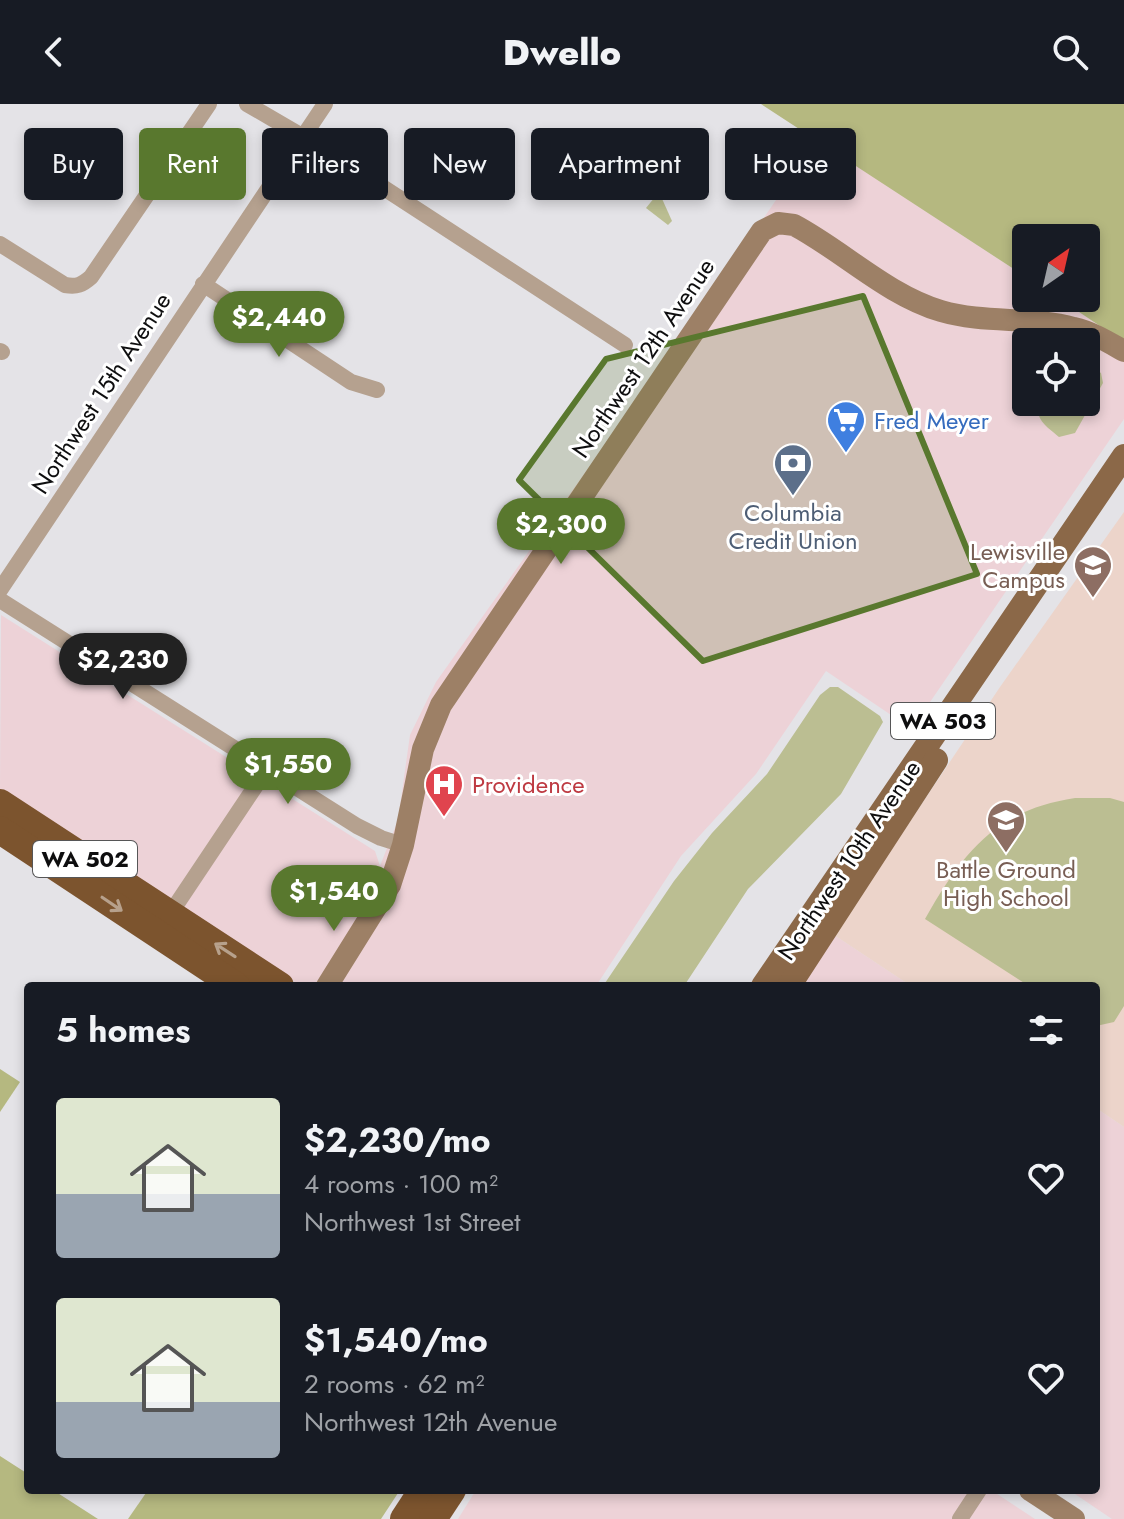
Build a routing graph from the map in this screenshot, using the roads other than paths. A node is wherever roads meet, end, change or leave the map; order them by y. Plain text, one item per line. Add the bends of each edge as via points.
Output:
1 (209, 104) edge
2 (247, 104) edge
3 (325, 104) edge
4 (287, 128) edge
5 (309, 128) edge
6 (388, 193) edge
7 (262, 198) edge
8 (0, 244) edge
9 (203, 284) junction
10 (625, 345) dead end
11 (1124, 351) edge
12 (377, 390) dead end
13 (1124, 456) edge
14 (1124, 480) edge
15 (0, 590) edge
16 (0, 600) edge
17 (267, 769) junction
18 (0, 803) edge
19 (0, 830) edge
20 (403, 845) junction
21 (170, 914) junction
22 (230, 982) edge
23 (274, 982) edge
24 (330, 982) edge
25 (766, 982) edge
26 (792, 982) edge
27 (420, 1494) edge
28 (449, 1494) edge
29 (976, 1494) edge
30 (1036, 1494) edge
31 (404, 1519) edge
32 (433, 1519) edge
33 (960, 1519) edge
34 (1074, 1519) edge

1 - 8 street via 91,277 75,287
2 - 4 street
3 - 5 street, Northwest 15th Avenue
6 - 10 street
7 - 9 street, Northwest 15th Avenue
9 - 12 street via 351,382
9 - 15 street, Northwest 15th Avenue
11 - 20 street, Northwest 12th Avenue via 1074,328 941,311 898,291 794,225 768,226 441,705 418,769
13 - 25 main road, Northwest 10th Avenue / WA 503
14 - 26 main road, Northwest 10th Avenue / WA 503
16 - 17 street
17 - 20 street via 357,826
17 - 21 street
18 - 21 highway, WA 502
19 -> 22 highway, WA 502
20 - 24 street, Northwest 12th Avenue via 380,905
23 -> 21 highway, WA 502
27 - 31 highway
28 - 32 highway
29 - 33 street
30 - 34 street

